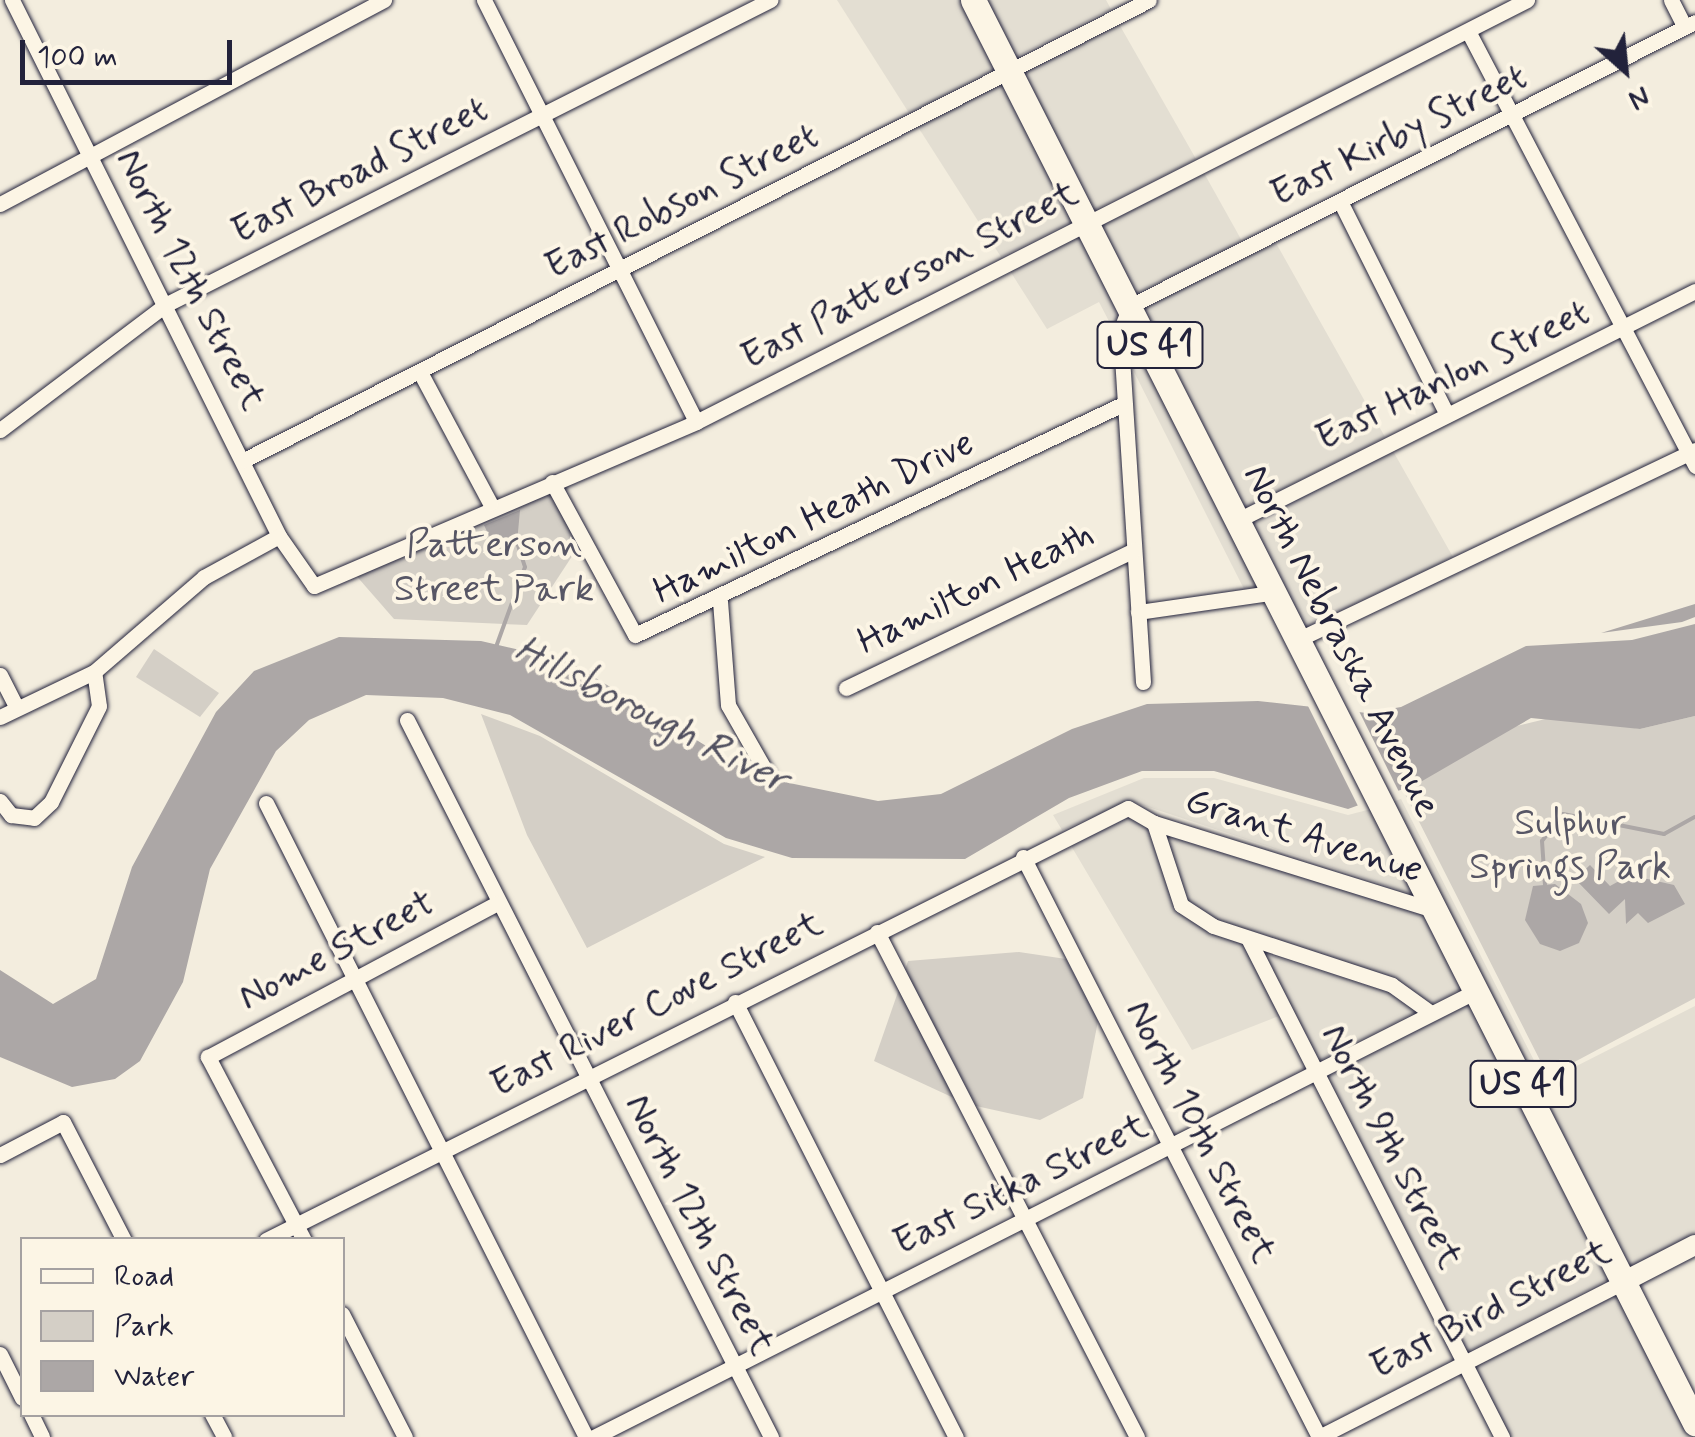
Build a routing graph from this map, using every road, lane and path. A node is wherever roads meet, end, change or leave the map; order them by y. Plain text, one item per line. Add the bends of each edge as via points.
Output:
1 (10, 0) edge
2 (384, 0) edge
3 (484, 0) edge
4 (770, 0) edge
5 (973, 0) edge
6 (1149, 0) edge
7 (1527, 0) edge
8 (1672, 0) edge
9 (0, 4) edge
10 (1690, 25) edge
11 (1468, 31) junction
12 (1009, 70) junction
13 (542, 115) junction
14 (1514, 116) junction
15 (89, 150) junction
16 (1340, 201) junction
17 (0, 204) edge
18 (1087, 222) junction
19 (620, 271) junction
20 (1695, 291) edge
21 (165, 305) junction
22 (1130, 306) junction
23 (1622, 328) junction
24 (420, 372) junction
25 (1123, 404) junction
26 (1447, 415) junction
27 (696, 422) junction
28 (0, 430) edge
29 (1693, 457) edge
30 (244, 460) junction
31 (552, 482) junction
32 (490, 504) junction
33 (1240, 519) junction
34 (279, 536) junction
35 (1134, 550) junction
36 (314, 586) joint
37 (1276, 592) junction
38 (720, 601) junction
39 (1138, 612) junction
40 (1299, 639) junction
41 (94, 672) junction
42 (0, 675) edge
43 (1144, 682) dead end
44 (846, 688) dead end
45 (16, 706) junction
46 (0, 716) edge
47 (407, 720) dead end
48 (768, 775) dead end
49 (0, 801) edge
50 (266, 804) dead end
51 (1154, 823) junction
52 (1078, 831) joint
53 (1023, 857) junction
54 (498, 902) junction
55 (1436, 911) junction
56 (877, 932) junction
57 (1249, 940) junction
58 (354, 978) junction
59 (1476, 991) junction
60 (735, 1002) junction
61 (1432, 1013) junction
62 (1316, 1072) junction
63 (586, 1075) junction
64 (1170, 1148) junction
65 (444, 1150) junction
66 (0, 1154) edge
67 (1026, 1218) junction
68 (296, 1224) junction
69 (122, 1237) edge
70 (272, 1237) edge
71 (302, 1237) edge
72 (1695, 1246) edge
73 (1623, 1282) junction
74 (882, 1292) junction
75 (345, 1320) edge
76 (0, 1354) edge
77 (1464, 1363) junction
78 (733, 1364) junction
79 (10, 1371) edge
80 (1695, 1423) edge
81 (405, 1437) edge
82 (586, 1437) edge
83 (594, 1437) edge
84 (771, 1437) edge
85 (956, 1437) edge
86 (1136, 1437) edge
87 (1319, 1437) edge
88 (1502, 1437) edge

1 - 9 street
1 - 15 street, North 12th Street
2 - 15 street
3 - 13 street
4 - 13 street, East Broad Street
5 - 12 main road, North Nebraska Avenue / US 41
6 - 12 street, East Robson Street
7 - 11 street, East Patterson Street
8 - 10 street
10 - 14 street, East Kirby Street
11 - 14 street
11 - 18 street, East Patterson Street
12 - 18 main road, North Nebraska Avenue / US 41
12 - 19 street, East Robson Street
13 - 19 street
13 - 21 street, East Broad Street
14 - 16 street, East Kirby Street
14 - 23 street
15 - 17 street
15 - 21 street, North 12th Street
16 - 22 street, East Kirby Street
16 - 26 street
18 - 22 main road, North Nebraska Avenue / US 41
18 - 27 street, East Patterson Street
19 - 24 street, East Robson Street
19 - 27 street
20 - 23 street, East Hanlon Street
21 - 28 street, East Broad Street
21 - 30 street, North 12th Street
22 - 25 street via 1120,332
22 - 33 main road, North Nebraska Avenue / US 41
23 - 26 street, East Hanlon Street
23 - 29 street
24 - 30 street, East Robson Street
24 - 32 street
25 - 35 street
25 - 38 street, Hamilton Heath Drive
26 - 33 street, East Hanlon Street
27 - 31 street, East Patterson Street
29 - 40 street
30 - 34 street, North 12th Street
31 - 32 street, East Patterson Street
31 - 38 street, Hamilton Heath Drive via 635,635
32 - 36 street, East Patterson Street
33 - 37 main road, North Nebraska Avenue / US 41
34 - 36 street, North 12th Street
34 - 41 street via 204,577
35 - 39 street
35 - 44 street, Hamilton Heath
37 - 39 street
37 - 40 main road, North Nebraska Avenue / US 41
38 - 48 street via 728,706
39 - 43 street
40 - 55 main road, North Nebraska Avenue / US 41
41 - 45 street
41 - 49 street via 99,706 51,802 34,818 10,815
42 - 45 street
45 - 46 street
47 - 54 street, North 12th Street
50 - 58 street
51 - 52 street, Grant Avenue via 1128,808
51 - 55 street, Grant Avenue
51 - 57 street via 1180,906
52 - 53 street, East River Cove Street
53 - 56 street, East River Cove Street
53 - 64 street, North 10th Street
54 - 58 street, Nome Street
54 - 63 street, North 12th Street
55 - 59 main road, North Nebraska Avenue / US 41
56 - 60 street, East River Cove Street
56 - 67 street
57 - 61 street via 1392,985
57 - 62 street, North 9th Street
58 - 65 street
58 - 68 street, Nome Street via 208,1058
59 - 61 street, East Sitka Street
59 - 73 main road, North Nebraska Avenue / US 41
60 - 63 street, East River Cove Street
60 - 74 street
61 - 62 street, East Sitka Street
62 - 64 street, East Sitka Street
62 - 77 street, North 9th Street
63 - 65 street, East River Cove Street
63 - 78 street, North 12th Street
64 - 67 street, East Sitka Street
64 - 87 street, North 10th Street
65 - 68 street, East River Cove Street
65 - 82 street
66 - 69 street via 63,1122
67 - 74 street, East Sitka Street
67 - 86 street
68 - 70 street, East River Cove Street
68 - 71 street
72 - 73 street, East Bird Street
73 - 77 street, East Bird Street
73 - 80 main road, North Nebraska Avenue / US 41
74 - 78 street, East Sitka Street
74 - 85 street
75 - 81 street
76 - 79 street
77 - 87 street, East Bird Street
77 - 88 street, North 9th Street
78 - 83 street, East Sitka Street
78 - 84 street, North 12th Street

